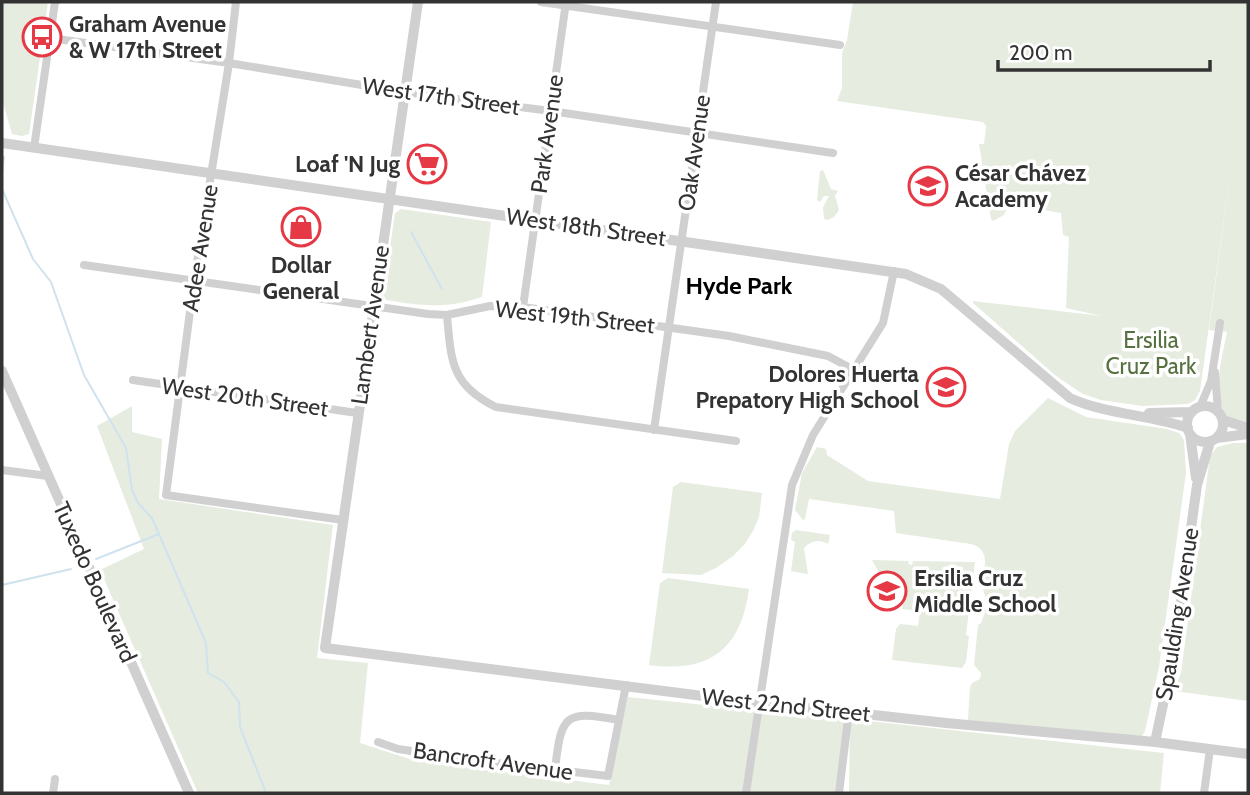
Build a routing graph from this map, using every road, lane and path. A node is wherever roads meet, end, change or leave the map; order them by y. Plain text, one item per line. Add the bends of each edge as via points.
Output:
1 (55, 2) edge
2 (236, 2) edge
3 (418, 2) edge
4 (541, 2) edge
5 (716, 2) edge
6 (565, 3) edge
7 (713, 26) junction
8 (50, 38) junction
9 (841, 45) dead end
10 (229, 63) junction
11 (404, 92) junction
12 (551, 111) junction
13 (698, 133) junction
14 (2, 143) edge
15 (34, 148) junction
16 (833, 153) dead end
17 (212, 173) junction
18 (388, 199) junction
19 (535, 220) junction
20 (681, 241) junction
21 (84, 265) dead end
22 (894, 271) junction
23 (194, 281) junction
24 (373, 307) junction
25 (523, 307) junction
26 (447, 315) junction
27 (1220, 323) dead end
28 (670, 327) junction
29 (1215, 358) junction
30 (855, 370) junction
31 (2, 371) edge
32 (133, 380) dead end
33 (179, 387) junction
34 (1196, 410) junction
35 (1128, 412) junction
36 (358, 413) junction
37 (1221, 416) junction
38 (1248, 428) edge
39 (654, 429) junction
40 (1189, 431) junction
41 (1248, 434) edge
42 (1213, 440) junction
43 (736, 442) dead end
44 (2, 470) edge
45 (48, 476) junction
46 (1197, 485) junction
47 (343, 520) junction
48 (325, 648) joint
49 (626, 685) junction
50 (761, 702) junction
51 (849, 711) junction
52 (619, 720) junction
53 (378, 742) dead end
54 (1155, 742) junction
55 (1210, 749) junction
56 (1248, 754) edge
57 (555, 770) junction
58 (55, 779) dead end
59 (53, 793) edge
60 (189, 793) edge
61 (746, 793) edge
62 (839, 793) edge
63 (1204, 793) edge

1 - 8 street
2 - 10 street, Adee Avenue
3 - 11 street, Lambert Avenue
4 - 6 street
5 - 7 street, Oak Avenue
6 - 7 street
6 - 12 street, Park Avenue
7 - 9 street
7 - 13 street, Oak Avenue
8 - 10 street, West 17th Street
8 - 15 street
10 - 11 street, West 17th Street
10 - 17 street, Adee Avenue
11 - 12 street, West 17th Street
11 - 18 street, Lambert Avenue
12 - 13 street, West 17th Street
12 - 19 street, Park Avenue
13 - 16 street, West 17th Street
13 - 20 street, Oak Avenue
14 - 15 street, West 18th Street
15 - 17 street, West 18th Street
17 - 18 street, West 18th Street
17 - 23 street, Adee Avenue
18 - 19 street, West 18th Street
18 - 24 street, Lambert Avenue
19 - 20 street, West 18th Street
19 - 25 street, Park Avenue
20 - 22 street, West 18th Street
20 - 28 street, Oak Avenue
21 - 23 street, West 19th Street
22 - 30 street via 883,323
22 - 35 street, West 18th Street via 941,289 1070,398
23 - 24 street, West 19th Street
23 - 33 street, Adee Avenue
24 - 26 street, West 19th Street
24 - 36 street, Lambert Avenue
25 - 26 street, West 19th Street via 490,306
25 - 28 street, West 19th Street
26 - 39 street via 451,362 463,384 478,398 496,407
27 - 29 street
28 - 30 street, West 19th Street via 828,356
28 - 39 street, Oak Avenue
29 - 34 street via 1206,396
29 - 37 street
30 - 50 street via 813,435 792,485
31 - 45 street, Tuxedo Boulevard
32 - 33 street, West 20th Street
33 - 36 street, West 20th Street
33 - 47 street, Adee Avenue via 166,495
34 - 35 street, West 18th Street
34 - 37 street via 1210,407
34 - 40 street via 1188,421
35 - 40 street, West 18th Street
36 - 47 street, Lambert Avenue
37 - 38 street
37 - 42 street via 1223,429
39 - 43 street
40 - 42 street via 1199,441
40 - 46 street, Spaulding Avenue
41 - 42 street
42 - 46 street, Spaulding Avenue
44 - 45 street
45 - 60 street, Tuxedo Boulevard
46 - 54 street, Spaulding Avenue via 1173,658
47 - 48 street, Lambert Avenue
48 - 49 street, West 22nd Street
49 - 50 street, West 22nd Street
49 - 52 street
50 - 51 street, West 22nd Street
50 - 61 street
51 - 54 street, West 22nd Street
51 - 62 street
52 - 57 street via 581,714 572,717 561,735
52 - 57 street, Bancroft Avenue via 608,776
53 - 57 street, Bancroft Avenue via 398,749
54 - 55 street, West 22nd Street
55 - 56 street, West 22nd Street
55 - 63 street
58 - 59 street

